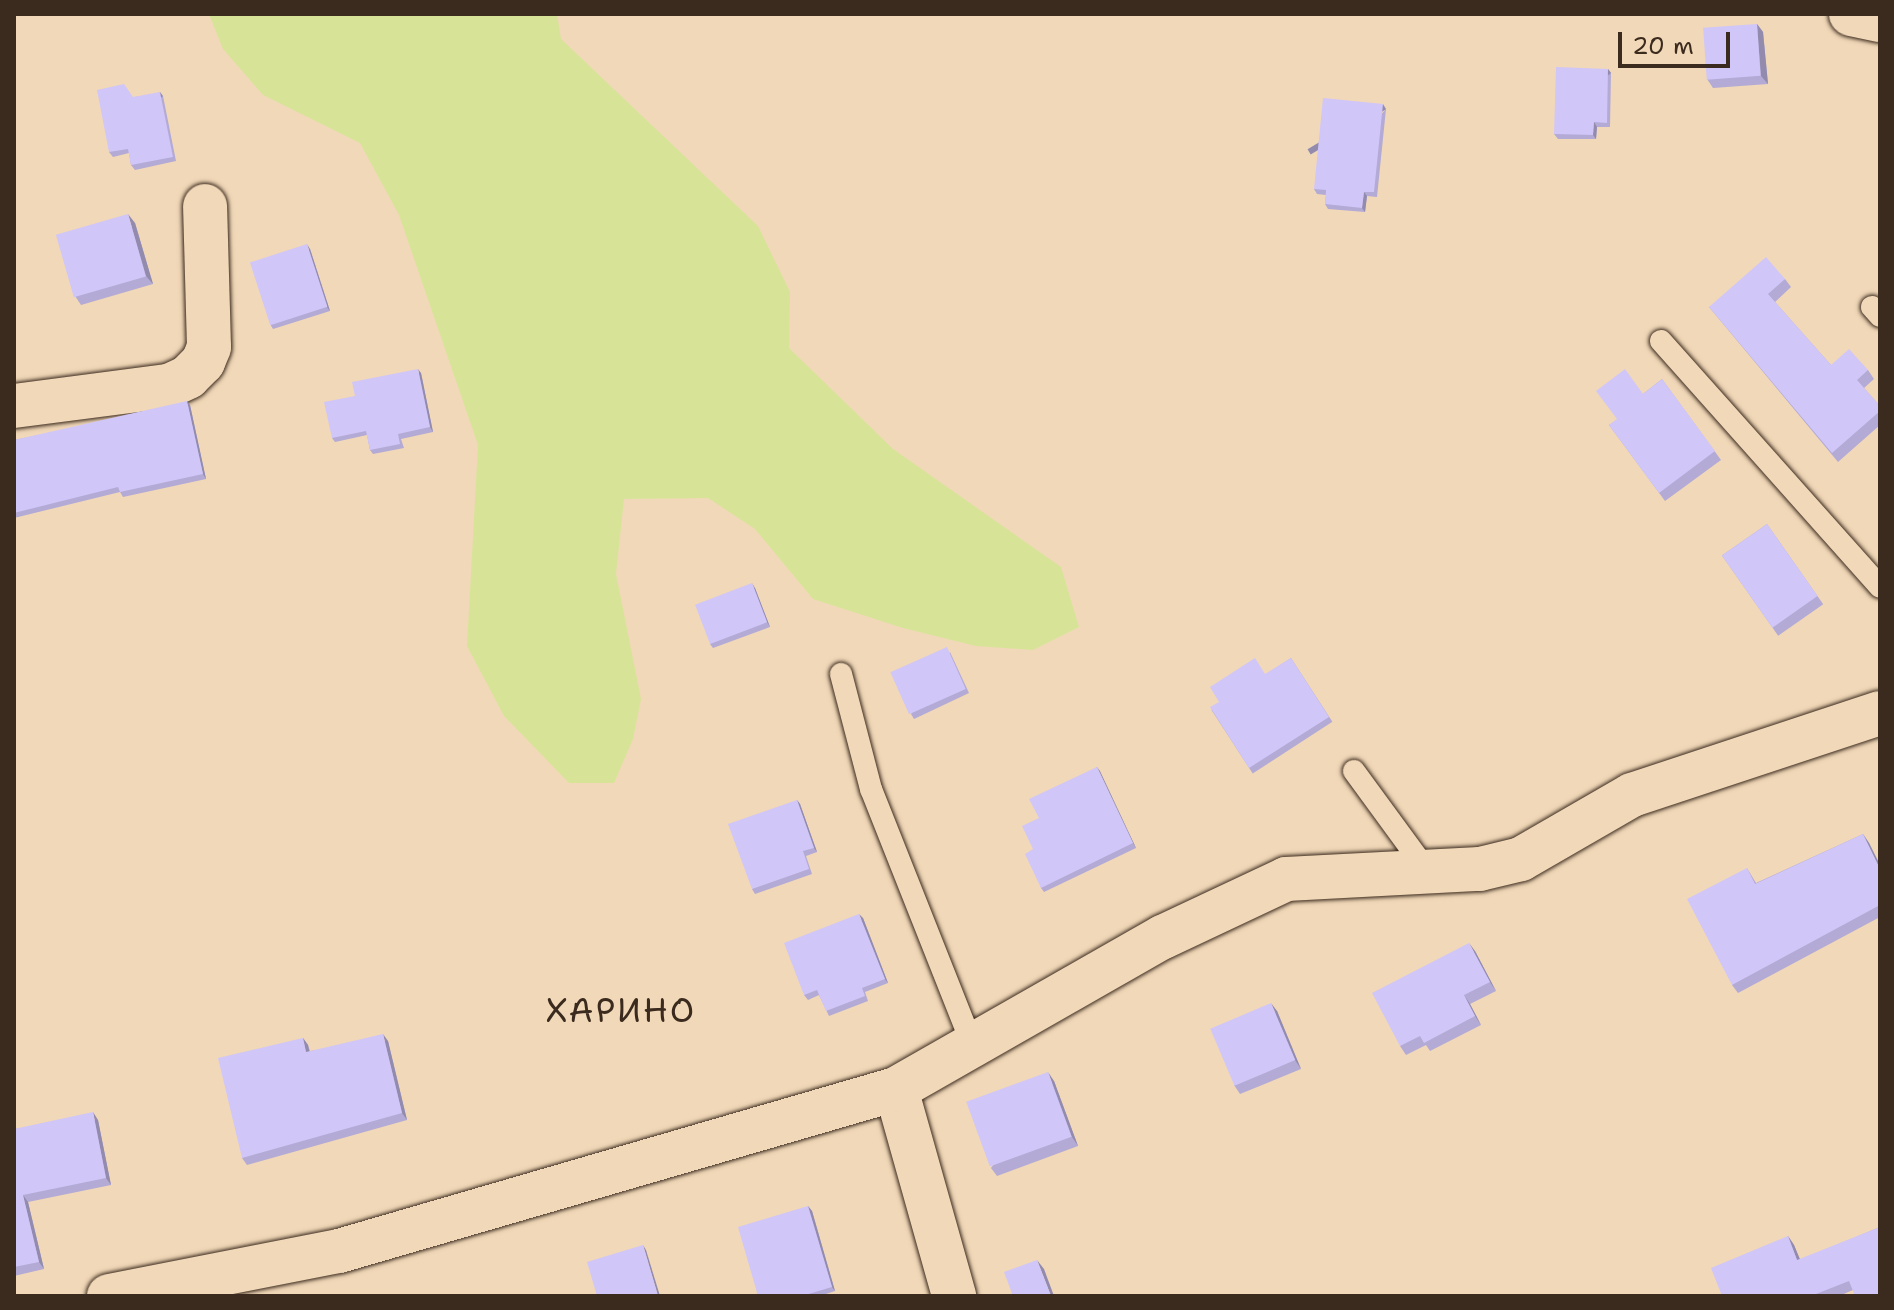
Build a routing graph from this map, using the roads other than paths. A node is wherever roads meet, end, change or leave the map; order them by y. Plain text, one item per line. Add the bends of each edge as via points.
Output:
1 (1851, 14) edge
2 (1880, 20) edge
3 (205, 206) dead end
4 (1661, 341) dead end
5 (14, 406) edge
6 (1880, 587) edge
7 (841, 674) dead end
8 (1880, 713) edge
9 (1354, 771) dead end
10 (1428, 872) junction
11 (973, 1046) junction
12 (896, 1089) junction
13 (109, 1296) edge
14 (954, 1296) edge

1 - 2 street
3 - 5 street via 209,347 203,362 169,386
4 - 6 lane
7 - 11 lane via 871,789
8 - 10 street via 1632,795 1521,859 1480,869
9 - 10 lane
10 - 11 street via 1286,879 1163,937
11 - 12 street
12 - 13 street via 339,1251
12 - 14 street

